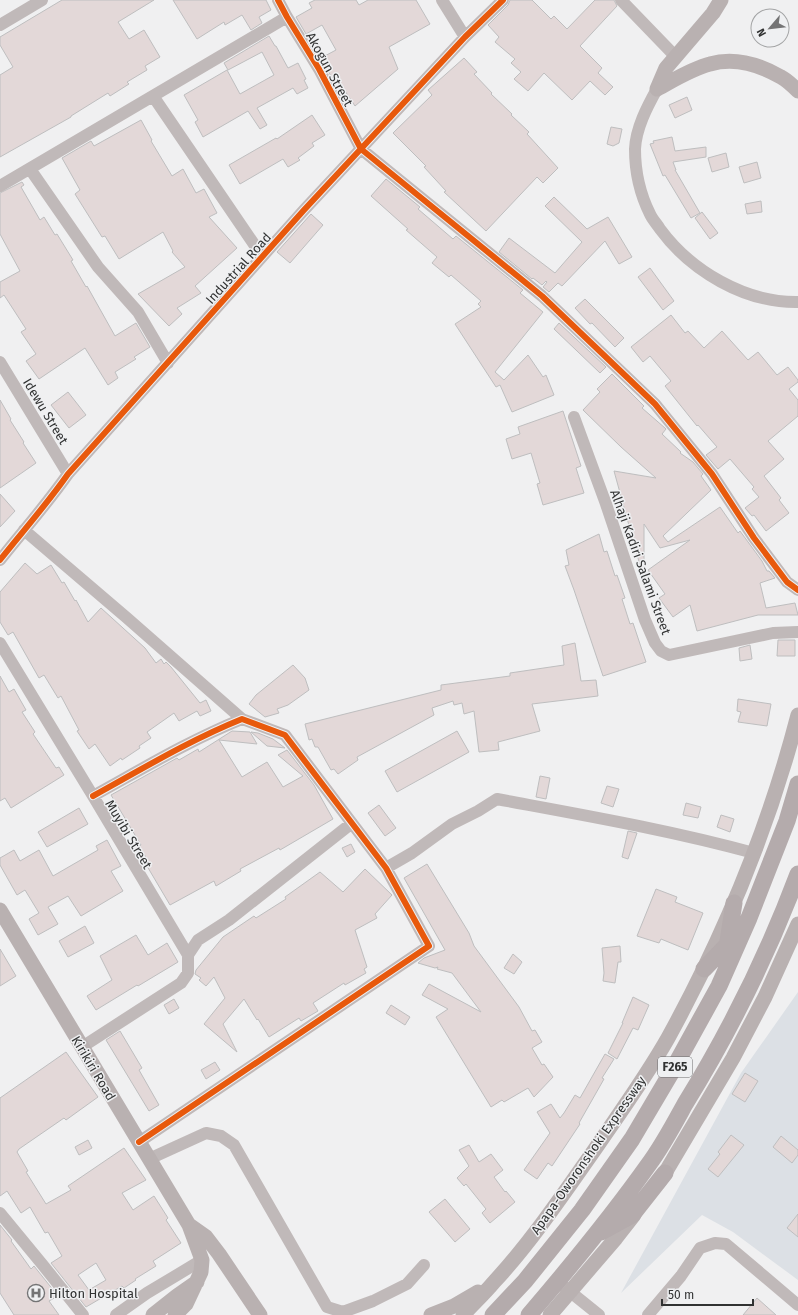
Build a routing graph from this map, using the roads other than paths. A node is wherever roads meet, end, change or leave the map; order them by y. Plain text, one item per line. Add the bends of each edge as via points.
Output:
1 (42, 0) edge
2 (278, 0) edge
3 (442, 0) edge
4 (503, 0) edge
5 (621, 0) edge
6 (721, 0) edge
7 (287, 17) junction
8 (0, 25) edge
9 (465, 37) junction
10 (676, 57) junction
11 (657, 90) junction
12 (798, 91) edge
13 (153, 96) junction
14 (361, 149) junction
15 (30, 169) junction
16 (0, 186) edge
17 (262, 256) junction
18 (798, 302) edge
19 (0, 362) edge
20 (168, 362) junction
21 (574, 417) dead end
22 (68, 474) junction
23 (24, 530) junction
24 (0, 560) edge
25 (798, 590) edge
26 (798, 632) edge
27 (0, 643) edge
28 (798, 715) edge
29 (242, 719) junction
30 (798, 784) edge
31 (93, 796) junction
32 (352, 823) junction
33 (754, 853) junction
34 (386, 868) junction
35 (798, 874) edge
36 (734, 903) junction
37 (0, 910) edge
38 (749, 918) junction
39 (798, 924) edge
40 (728, 945) junction
41 (188, 955) junction
42 (704, 969) junction
43 (719, 986) junction
44 (82, 1047) junction
45 (139, 1142) junction
46 (149, 1159) junction
47 (650, 1162) junction
48 (665, 1173) junction
49 (0, 1213) edge
50 (632, 1215) junction
51 (189, 1225) junction
52 (596, 1235) junction
53 (616, 1238) junction
54 (202, 1260) junction
55 (424, 1265) dead end
56 (198, 1281) junction
57 (494, 1282) junction
58 (563, 1287) junction
59 (798, 1305) edge
60 (83, 1315) edge
61 (116, 1315) edge
62 (153, 1315) edge
63 (175, 1315) edge
64 (260, 1315) edge
65 (431, 1315) edge
66 (463, 1315) edge
67 (493, 1315) edge
68 (529, 1315) edge
69 (550, 1315) edge
70 (598, 1315) edge
71 (648, 1315) edge

1 - 8 street
2 - 7 street, Akogun Street
3 - 9 street
4 - 9 street, Industrial Road
5 - 10 street
6 - 10 main road via 713,14
7 - 13 street
7 - 14 street, Akogun Street
9 - 14 street, Industrial Road
10 - 11 main road via 666,68
11 - 12 main road via 687,72 711,64 739,61 782,77
11 - 18 street via 641,121 635,148 638,184 650,216 670,243 697,268 753,296
13 - 15 street
13 - 17 street
14 - 17 street, Industrial Road
14 - 25 street via 542,296 655,404 712,474 782,576
15 - 16 street
15 - 20 street via 98,266 138,312
17 - 20 street, Industrial Road
19 - 22 street, Idewu Street
20 - 22 street, Industrial Road
21 - 26 street, Alhaji Kadiri Salami Street via 645,620 661,651 669,655 773,633
22 - 23 street, Industrial Road
23 - 24 street, Industrial Road
23 - 29 street
27 - 31 street, Muyibi Street
28 - 33 main road, Apapa-Oworonshoki Expressway
29 - 31 street via 212,732
29 - 32 street via 285,735
30 - 38 highway, Apapa-Oworonshoki Expressway / F265 via 787,821
31 - 41 street, Muyibi Street
32 - 34 street
32 - 41 street via 229,920 198,940
33 - 34 street via 612,820 497,799 452,824
33 - 36 main road, Apapa-Oworonshoki Expressway
34 - 45 street via 429,946
35 - 47 highway, F265 via 769,945 730,1027
36 - 40 highway
36 - 42 main road, Apapa-Oworonshoki Expressway
37 - 44 main road, Kirikiri Road
38 - 40 highway
38 - 43 highway, Apapa-Oworonshoki Expressway / F265
39 - 48 main road via 765,997 733,1058
40 - 42 highway
40 - 43 highway
41 - 44 street via 188,973 181,983
42 - 57 main road, Apapa-Oworonshoki Expressway via 667,1038 631,1097 555,1207
43 - 67 highway, Apapa-Oworonshoki Expressway / F265 via 632,1139 582,1210 525,1281
44 - 45 main road, Kirikiri Road
45 - 46 main road, Kirikiri Road
46 - 51 main road, Kirikiri Road
46 - 55 street via 206,1133 221,1136 234,1145 327,1307 343,1312 373,1301 407,1284
47 - 50 highway
47 - 52 highway, F265
48 - 50 highway
48 - 53 main road
49 - 60 street
50 - 52 highway
50 - 53 highway
51 - 54 main road, Kirikiri Road
51 - 64 main road via 206,1236
52 - 58 highway, F265
53 - 58 main road
54 - 56 main road
54 - 61 street
56 - 62 main road
56 - 63 main road via 186,1304
57 - 65 main road via 454,1306
57 - 66 main road, Apapa-Oworonshoki Expressway
58 - 68 highway, F265
58 - 69 main road
58 - 70 street
59 - 71 street via 726,1244 715,1243 700,1248 681,1276

